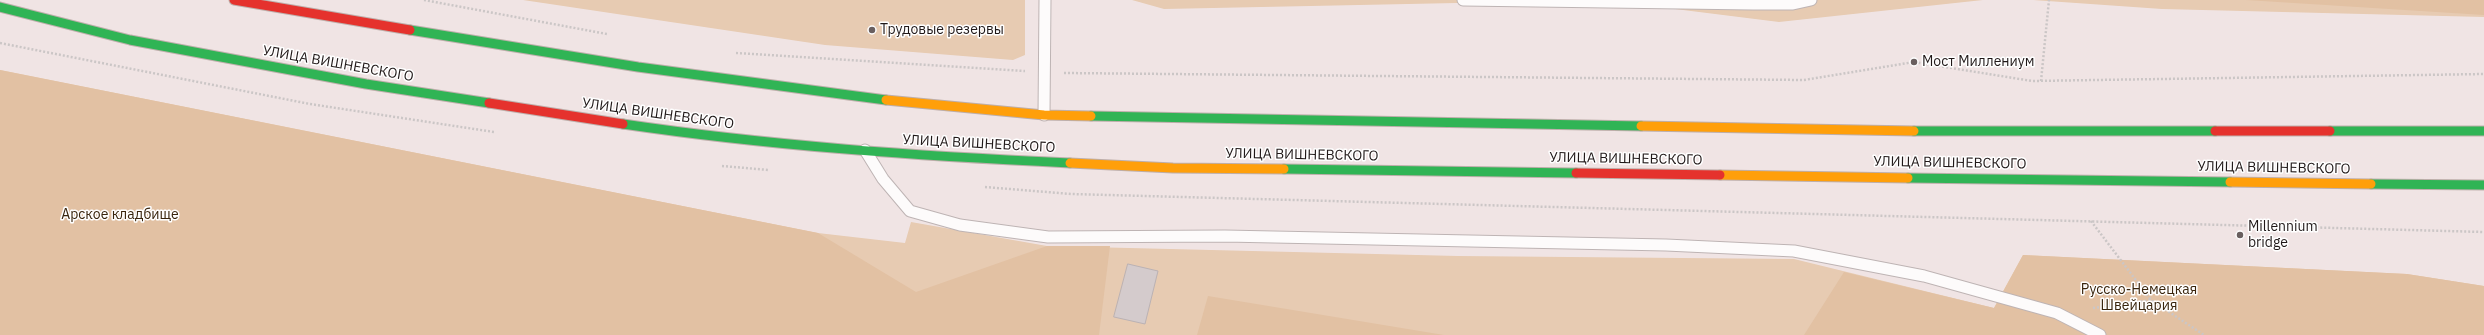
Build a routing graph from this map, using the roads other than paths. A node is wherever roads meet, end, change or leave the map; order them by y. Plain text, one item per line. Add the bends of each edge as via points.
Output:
1 (234, 0) edge
2 (1045, 0) edge
3 (1463, 0) edge
4 (1811, 0) edge
5 (0, 7) edge
6 (1044, 114) junction
7 (2484, 131) edge
8 (865, 150) junction
9 (2484, 185) edge
10 (2100, 335) edge

1 - 6 main road via 726,80 948,108
2 - 6 lane
3 - 4 lane via 1753,4 1793,4
5 - 8 main road, УЛИЦА ВИШНЕВСКОГО via 130,40 366,84 717,138
6 - 7 main road via 1913,131
8 - 9 main road, УЛИЦА ВИШНЕВСКОГО via 943,157 1173,168
8 - 10 lane via 883,179 910,211 960,225 1048,237 1225,236 1658,245 1794,251 1924,276 2057,313

